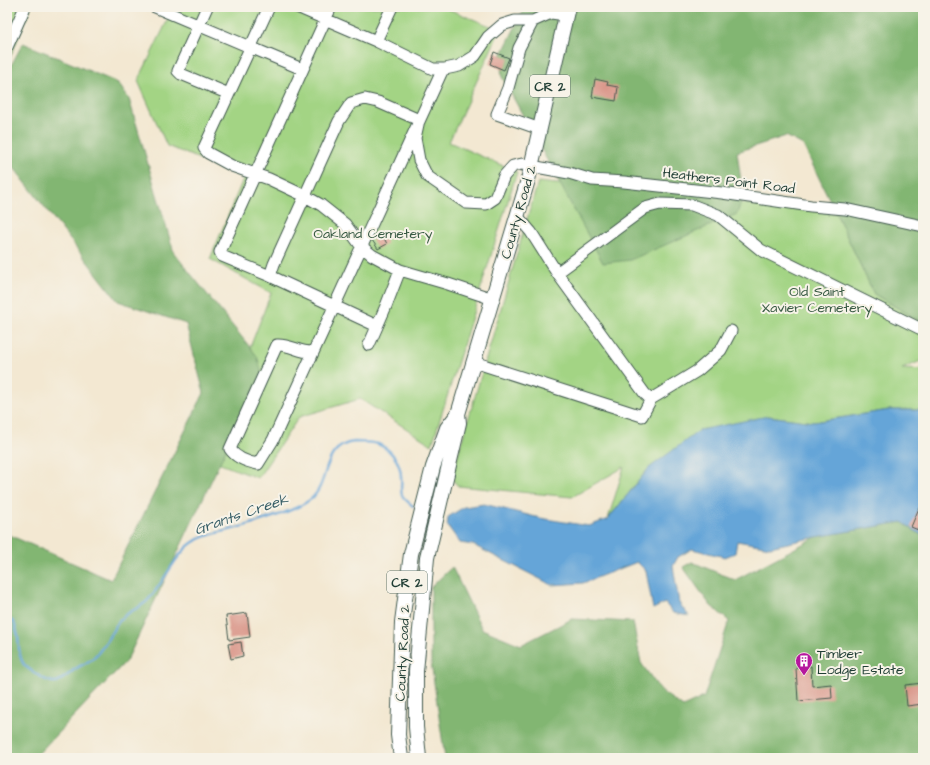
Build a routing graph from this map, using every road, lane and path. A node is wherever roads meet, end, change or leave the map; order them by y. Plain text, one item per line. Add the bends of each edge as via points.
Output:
1 (25, 7) edge
2 (154, 7) edge
3 (207, 7) edge
4 (268, 7) edge
5 (297, 7) edge
6 (331, 7) edge
7 (392, 7) edge
8 (567, 11) edge
9 (325, 20) junction
10 (533, 21) junction
11 (199, 25) junction
12 (376, 41) junction
13 (7, 47) edge
14 (250, 47) junction
15 (302, 69) junction
16 (443, 69) junction
17 (229, 94) junction
18 (419, 120) junction
19 (540, 128) junction
20 (531, 166) junction
21 (254, 174) junction
22 (305, 196) junction
23 (518, 217) junction
24 (923, 226) edge
25 (361, 246) junction
26 (400, 270) junction
27 (557, 273) junction
28 (270, 276) junction
29 (493, 299) junction
30 (334, 306) junction
31 (377, 326) junction
32 (923, 330) edge
33 (730, 331) dead end
34 (369, 345) dead end
35 (313, 352) junction
36 (474, 362) junction
37 (651, 399) junction
38 (458, 414) junction
39 (401, 758) edge
40 (419, 758) edge

1 - 13 street
2 - 11 street
3 - 11 street
4 - 14 street
5 - 9 street
6 - 9 street
7 - 12 street
8 - 10 street via 551,13
8 - 19 main road, County Road 2 / CR 2
9 - 12 street
9 - 15 street
10 - 16 street via 515,21 502,25 488,37 475,56 459,66
10 - 19 street via 519,48 508,88 497,114
11 - 14 street
11 - 17 street via 178,71
12 - 16 street via 433,69
14 - 15 street
14 - 17 street
15 - 21 street
16 - 18 street
17 - 21 street via 204,148 208,153 232,166
18 - 20 street, Heathers Point Road via 415,138 419,160 427,176 466,203 486,204 495,198 504,176 513,166
18 - 22 street via 378,102 365,99 351,102 339,121
18 - 25 street
19 - 20 main road, County Road 2 / CR 2
20 - 23 main road, County Road 2 / CR 2
20 - 24 street, Heathers Point Road via 592,180 845,209
21 - 22 street
21 - 28 street via 220,252 222,256
22 - 25 street via 345,224
22 - 28 street
23 - 27 street via 531,232
23 - 29 main road, County Road 2 / CR 2
25 - 26 street
25 - 30 street
26 - 29 street
26 - 31 street
27 - 32 street via 645,208 660,204 692,205 718,215 761,250
27 - 37 street
28 - 30 street
29 - 36 main road, County Road 2 / CR 2
30 - 31 street
30 - 35 street
31 - 34 street
33 - 37 street via 721,350 697,371
35 - 35 street via 273,440 258,464 234,455 230,449 277,345 285,344 306,353
36 - 37 street via 642,416
36 - 38 main road, County Road 2 / CR 2
38 - 39 main road, County Road 2 / CR 2 via 447,428 432,467 411,554 402,622 398,735
38 - 40 main road, County Road 2 / CR 2 via 459,423 427,558 416,670

